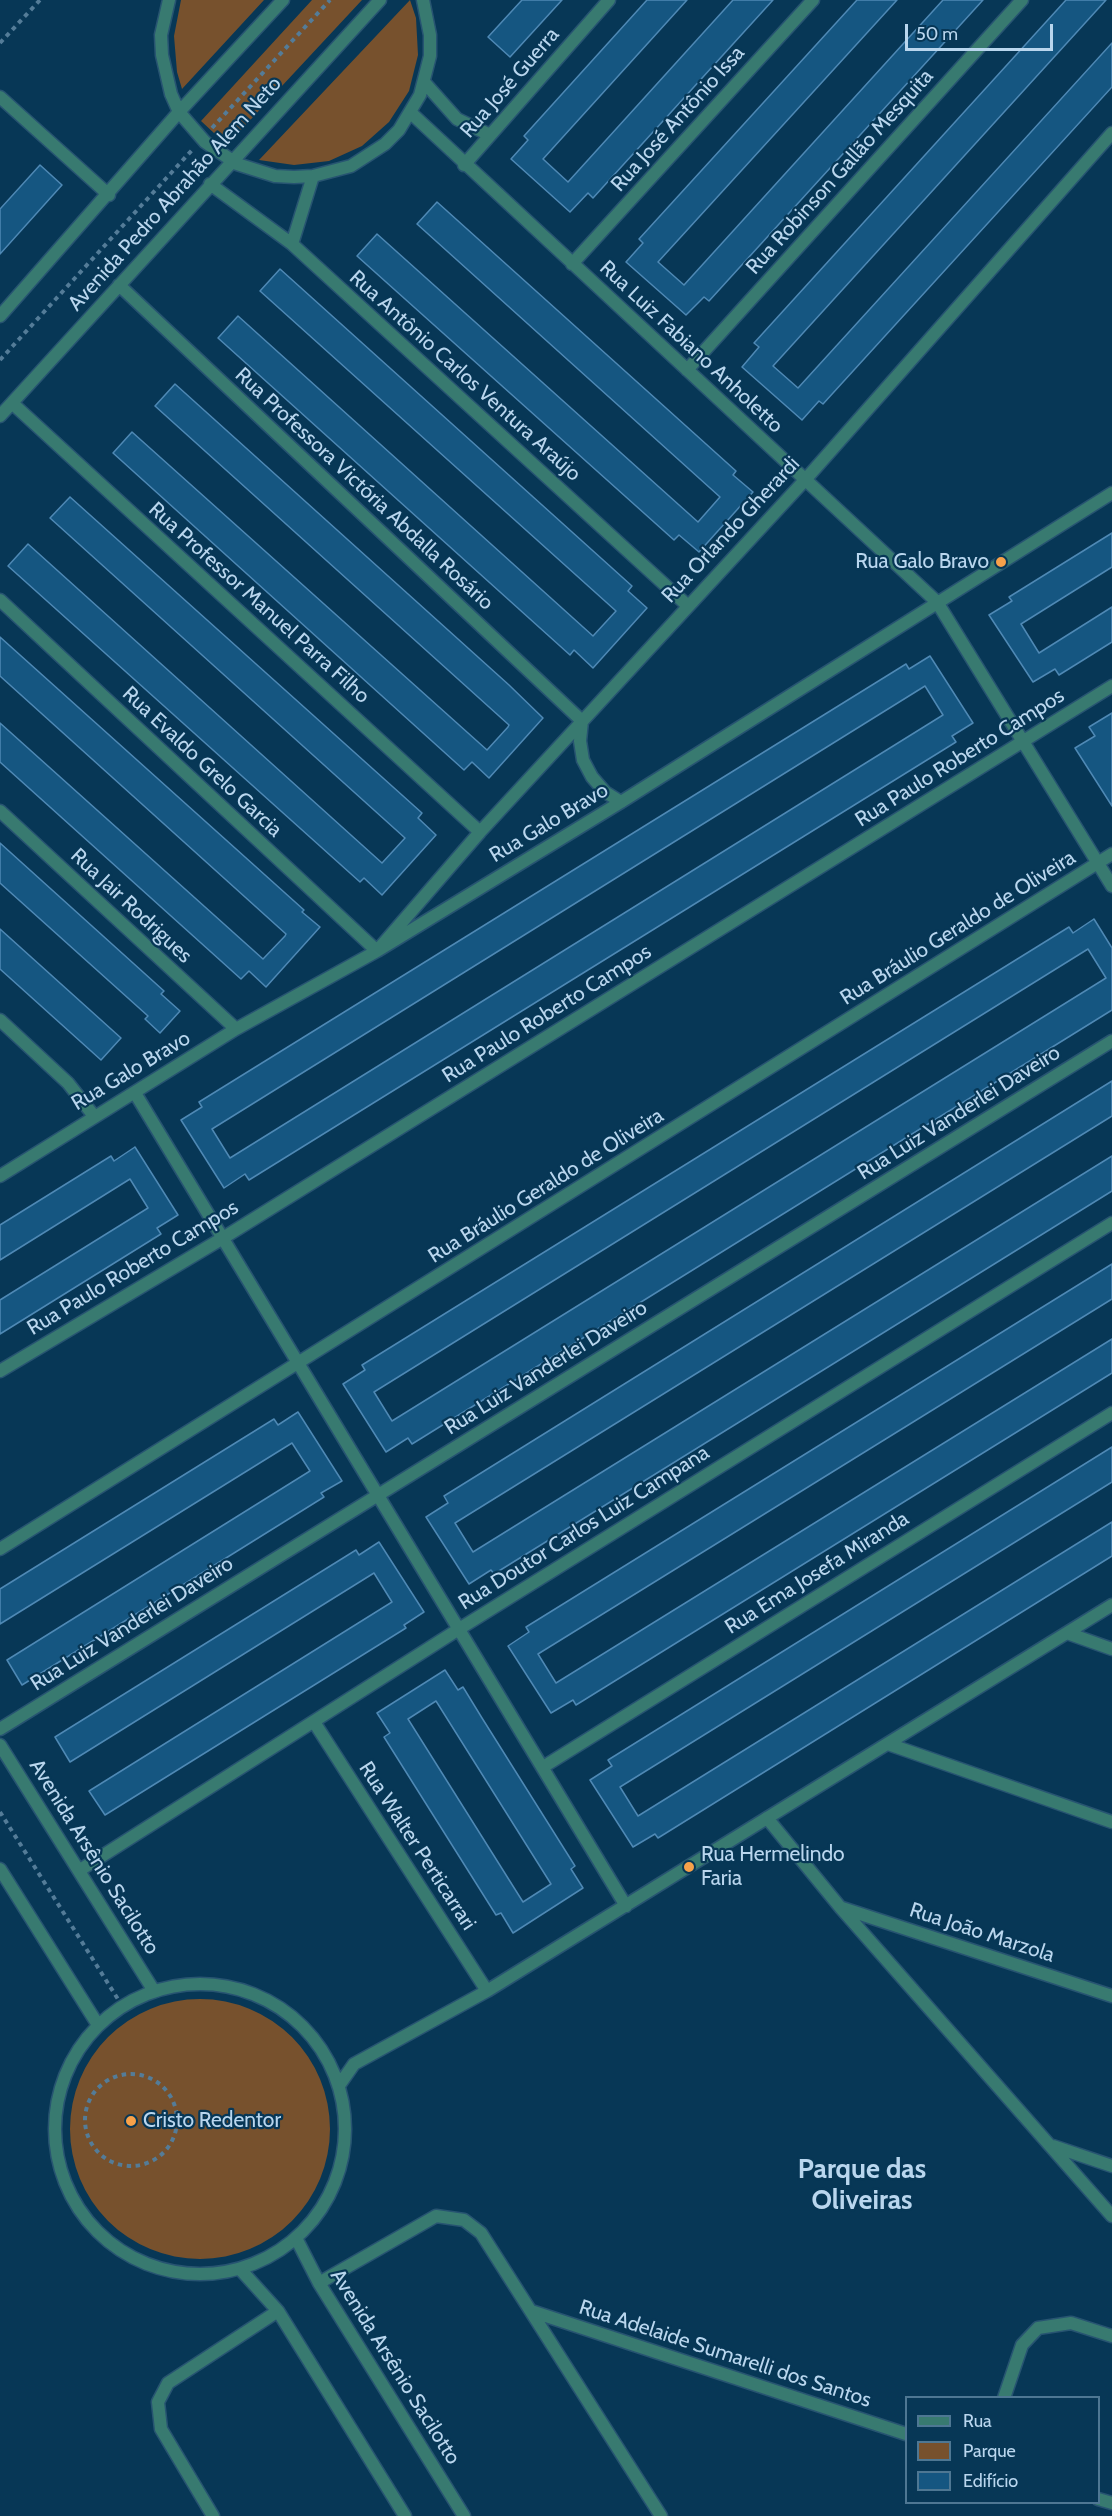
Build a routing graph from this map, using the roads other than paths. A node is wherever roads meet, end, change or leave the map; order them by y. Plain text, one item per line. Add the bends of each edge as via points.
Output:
1 (169, 0) edge
2 (283, 0) edge
3 (380, 0) edge
4 (423, 0) edge
5 (609, 0) edge
6 (813, 0) edge
7 (1022, 0) edge
8 (424, 82) junction
9 (0, 97) edge
10 (179, 112) junction
11 (411, 113) junction
12 (1112, 133) edge
13 (490, 135) junction
14 (231, 160) junction
15 (464, 165) junction
16 (313, 176) junction
17 (210, 184) junction
18 (109, 195) junction
19 (292, 244) junction
20 (572, 264) junction
21 (119, 285) junction
22 (0, 316) edge
23 (687, 370) junction
24 (12, 403) junction
25 (0, 416) edge
26 (805, 480) junction
27 (1112, 493) edge
28 (0, 600) edge
29 (936, 602) junction
30 (688, 606) junction
31 (1112, 686) edge
32 (582, 721) junction
33 (1022, 742) junction
34 (621, 802) junction
35 (0, 811) edge
36 (480, 832) junction
37 (1112, 854) edge
38 (1098, 863) junction
39 (1112, 886) edge
40 (377, 951) junction
41 (0, 1020) edge
42 (236, 1029) junction
43 (1112, 1041) edge
44 (135, 1093) junction
45 (94, 1116) junction
46 (0, 1176) edge
47 (1112, 1223) edge
48 (223, 1238) junction
49 (299, 1364) junction
50 (0, 1371) edge
51 (1112, 1413) edge
52 (378, 1495) junction
53 (0, 1549) edge
54 (1112, 1605) edge
55 (459, 1629) junction
56 (1067, 1633) junction
57 (1112, 1649) edge
58 (314, 1722) junction
59 (0, 1729) edge
60 (888, 1744) junction
61 (0, 1745) edge
62 (543, 1767) junction
63 (767, 1818) junction
64 (1112, 1822) edge
65 (0, 1869) edge
66 (80, 1870) junction
67 (626, 1906) junction
68 (840, 1907) junction
69 (154, 1991) junction
70 (487, 1991) junction
71 (1112, 1996) edge
72 (98, 2025) junction
73 (354, 2064) junction
74 (330, 2065) junction
75 (340, 2084) junction
76 (1052, 2146) junction
77 (1112, 2166) edge
78 (1112, 2216) edge
79 (296, 2238) junction
80 (240, 2269) junction
81 (320, 2283) junction
82 (278, 2311) junction
83 (531, 2311) junction
84 (1112, 2336) edge
85 (1004, 2396) edge
86 (905, 2434) edge
87 (213, 2516) edge
88 (405, 2516) edge
89 (464, 2516) edge
90 (661, 2516) edge

1 - 10 street via 162,55
2 - 10 street
3 - 14 street, Avenida Pedro Abrahão Alem Neto
4 - 8 street via 430,35
5 - 13 street, Rua José Guerra
6 - 20 street, Rua José Antônio Issa
7 - 23 street, Rua Robinson Gallão Mesquita
8 - 11 street
8 - 13 street via 457,119
9 - 18 street
10 - 14 street via 202,139
10 - 18 street
11 - 15 street, Rua Luiz Fabiano Anholetto
11 - 16 street via 399,130 368,157
12 - 26 street, Rua Orlando Gherardi
13 - 15 street, Rua José Guerra
14 - 16 street via 274,176
14 - 17 street, Avenida Pedro Abrahão Alem Neto
15 - 20 street, Rua Luiz Fabiano Anholetto
16 - 19 street
17 - 19 street, Rua Antônio Carlos Ventura Araújo
17 - 21 street, Avenida Pedro Abrahão Alem Neto
18 - 22 street
19 - 30 street, Rua Antônio Carlos Ventura Araújo
20 - 23 street, Rua Luiz Fabiano Anholetto
21 - 24 street, Avenida Pedro Abrahão Alem Neto
21 - 32 street, Rua Professora Victória Abdalla Rosário
23 - 26 street, Rua Luiz Fabiano Anholetto
24 - 25 street, Avenida Pedro Abrahão Alem Neto
24 - 36 street, Rua Professor Manuel Parra Filho
26 - 29 street, Rua Luiz Fabiano Anholetto
26 - 30 street, Rua Orlando Gherardi
27 - 29 street, Rua Galo Bravo
28 - 40 street, Rua Evaldo Grelo Garcia
29 - 33 street, Rua Luiz Fabiano Anholetto
29 - 34 street, Rua Galo Bravo
30 - 32 street, Rua Orlando Gherardi
31 - 33 street, Rua Paulo Roberto Campos
32 - 34 street via 583,760 605,792
32 - 36 street, Rua Orlando Gherardi
33 - 38 street, Rua Luiz Fabiano Anholetto
33 - 48 street, Rua Paulo Roberto Campos
34 - 40 street, Rua Galo Bravo
35 - 42 street, Rua Jair Rodrigues
36 - 40 street, Rua Orlando Gherardi
37 - 38 street, Rua Bráulio Geraldo de Oliveira
38 - 39 street, Rua Luiz Fabiano Anholetto
38 - 49 street, Rua Bráulio Geraldo de Oliveira
40 - 42 street, Rua Galo Bravo
41 - 45 street via 68,1083
42 - 44 street, Rua Galo Bravo
43 - 52 street, Rua Luiz Vanderlei Daveiro
44 - 45 street, Rua Galo Bravo
44 - 48 street
45 - 46 street, Rua Galo Bravo
47 - 55 street, Rua Doutor Carlos Luiz Campana
48 - 49 street
48 - 50 street, Rua Paulo Roberto Campos
49 - 52 street
49 - 53 street, Rua Bráulio Geraldo de Oliveira
51 - 62 street, Rua Ema Josefa Miranda
52 - 55 street
52 - 59 street, Rua Luiz Vanderlei Daveiro
54 - 56 street
55 - 58 street, Rua Doutor Carlos Luiz Campana
55 - 62 street
56 - 57 street
56 - 60 street
58 - 66 street, Rua Doutor Carlos Luiz Campana
58 - 70 street, Rua Walter Perticarrari
60 - 63 street
60 - 64 street
61 - 66 street, Avenida Arsênio Sacilotto
62 - 67 street
63 - 67 street
63 - 68 street
65 - 72 street
66 - 69 street, Avenida Arsênio Sacilotto
67 - 70 street
68 - 71 street, Rua João Marzola
68 - 76 street
69 - 72 street via 121,2004
69 - 74 street via 198,1984 231,1987 262,1998 299,2022
70 - 73 street
72 - 80 street via 63,2078 54,2120 58,2163 74,2203 101,2236 136,2260 176,2272 219,2273
73 - 74 street
73 - 75 street
74 - 75 street
75 - 79 street via 345,2120 341,2164 324,2204
76 - 77 street
76 - 78 street
79 - 80 street
79 - 81 street, Avenida Arsênio Sacilotto
80 - 82 street
81 - 83 street via 436,2216 464,2220 481,2233
81 - 89 street, Avenida Arsênio Sacilotto
82 - 87 street via 168,2383 158,2402 161,2429
82 - 88 street
83 - 86 street, Rua Adelaide Sumarelli dos Santos
83 - 90 street
84 - 85 street via 1071,2324 1038,2328 1022,2345

